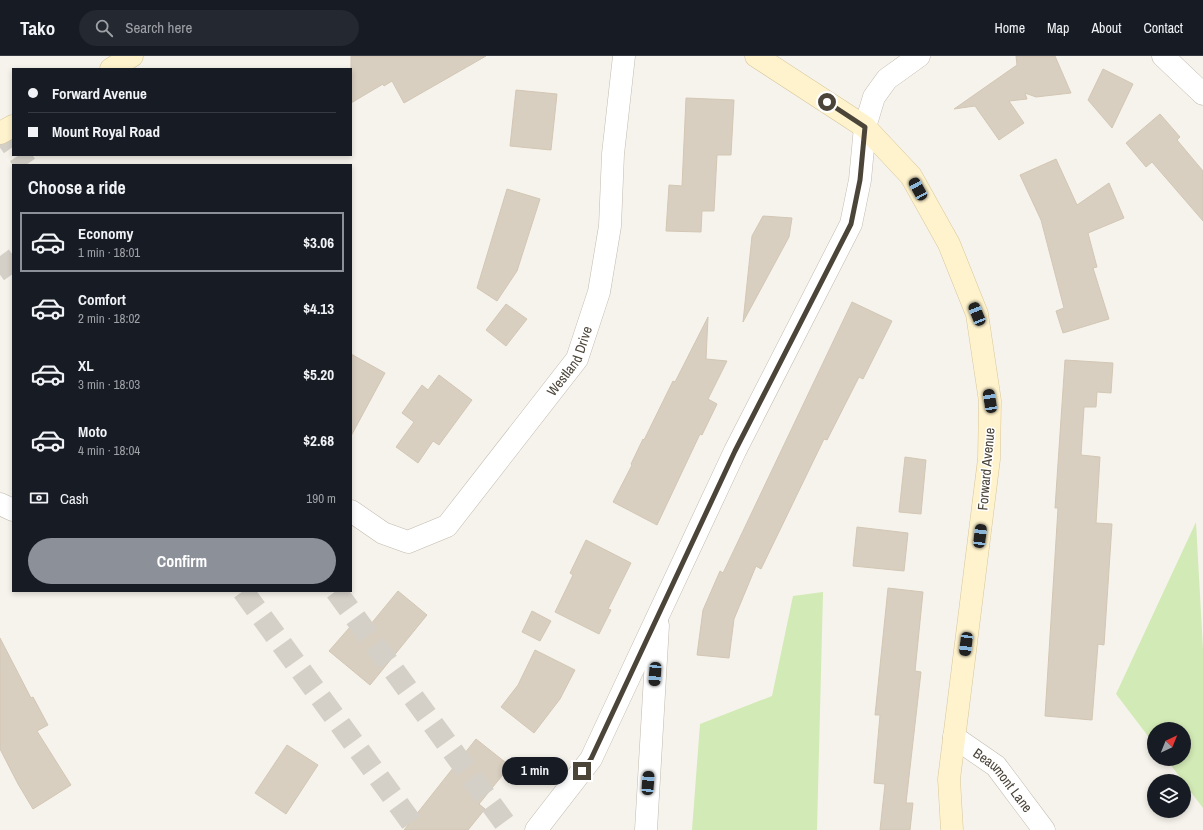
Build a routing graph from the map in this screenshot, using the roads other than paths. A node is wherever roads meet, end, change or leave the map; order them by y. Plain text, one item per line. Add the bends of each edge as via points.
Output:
1 (132, 56) edge
2 (624, 56) edge
3 (756, 56) edge
4 (919, 56) edge
5 (1163, 56) edge
6 (113, 68) edge
7 (1203, 94) edge
8 (12, 127) edge
9 (865, 127) junction
10 (0, 134) edge
11 (0, 504) edge
12 (12, 510) edge
13 (352, 512) edge
14 (659, 612) junction
15 (954, 737) junction
16 (536, 830) edge
17 (646, 830) edge
18 (952, 830) edge
19 (1044, 830) edge

1 - 6 main road
2 - 13 street, Westland Drive via 613,154 610,226 599,292 577,359 447,526 408,542 383,533
3 - 9 main road, Forward Avenue
4 - 9 street via 887,79 874,97
5 - 7 street
8 - 10 main road
9 - 14 street via 860,180 851,224 735,451
9 - 15 main road, Forward Avenue via 911,176 949,244 977,314 990,401 989,459
11 - 12 street
14 - 16 street via 591,759
14 - 17 street
15 - 18 main road, Forward Avenue via 949,779
15 - 19 street, Beaumont Lane via 996,766

